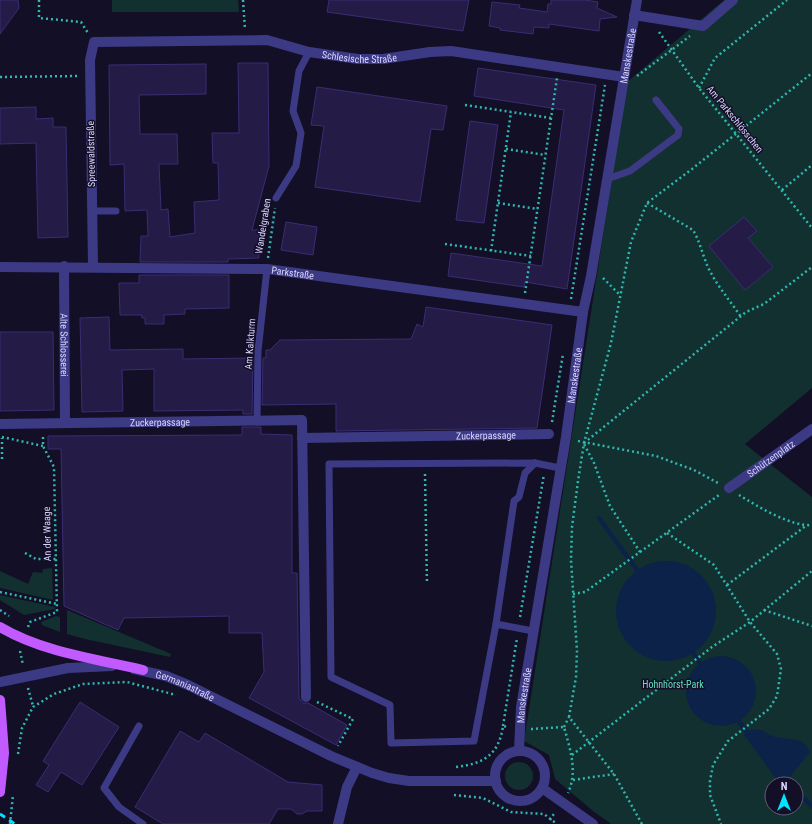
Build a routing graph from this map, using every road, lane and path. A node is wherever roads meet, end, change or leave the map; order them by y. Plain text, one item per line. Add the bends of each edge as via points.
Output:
1 (39, 0) edge
2 (243, 0) edge
3 (637, 0) edge
4 (733, 0) edge
5 (787, 0) edge
6 (634, 14) junction
7 (648, 17) junction
8 (703, 26) junction
9 (245, 39) junction
10 (94, 42) junction
11 (672, 50) junction
12 (309, 52) junction
13 (558, 67) junction
14 (812, 73) edge
15 (607, 74) junction
16 (90, 76) junction
17 (0, 78) edge
18 (623, 81) junction
19 (699, 88) junction
20 (656, 100) dead end
21 (465, 105) dead end
22 (512, 112) junction
23 (551, 118) junction
24 (736, 134) junction
25 (506, 149) junction
26 (546, 155) junction
27 (812, 165) edge
28 (607, 179) junction
29 (782, 190) junction
30 (276, 198) joint
31 (498, 203) junction
32 (647, 204) junction
33 (538, 209) junction
34 (92, 211) junction
35 (116, 211) dead end
36 (812, 228) edge
37 (445, 244) dead end
38 (491, 251) junction
39 (531, 256) junction
40 (64, 266) junction
41 (93, 266) junction
42 (0, 267) edge
43 (812, 267) edge
44 (267, 269) junction
45 (591, 276) junction
46 (621, 296) junction
47 (524, 304) junction
48 (571, 310) junction
49 (583, 312) junction
50 (741, 317) junction
51 (564, 349) dead end
52 (257, 420) junction
53 (65, 423) junction
54 (3, 424) edge
55 (43, 424) junction
56 (812, 429) edge
57 (549, 434) joint
58 (566, 437) junction
59 (2, 438) junction
60 (302, 438) junction
61 (584, 443) junction
62 (43, 446) junction
63 (2, 460) dead end
64 (424, 462) junction
65 (536, 463) junction
66 (545, 466) junction
67 (560, 468) junction
68 (728, 488) junction
69 (807, 525) junction
70 (812, 525) edge
71 (667, 533) junction
72 (640, 552) junction
73 (25, 553) dead end
74 (56, 559) junction
75 (812, 571) edge
76 (427, 584) dead end
77 (727, 585) junction
78 (0, 592) edge
79 (573, 594) junction
80 (57, 604) junction
81 (764, 610) junction
82 (750, 622) junction
83 (496, 624) junction
84 (812, 626) edge
85 (0, 627) edge
86 (518, 628) junction
87 (35, 630) dead end
88 (533, 631) junction
89 (143, 670) junction
90 (0, 682) edge
91 (178, 696) dead end
92 (306, 696) joint
93 (0, 700) edge
94 (569, 717) junction
95 (139, 726) dead end
96 (503, 726) junction
97 (564, 727) junction
98 (520, 728) junction
99 (341, 740) dead end
100 (588, 742) junction
101 (337, 747) dead end
102 (343, 750) dead end
103 (519, 751) junction
104 (572, 755) junction
105 (18, 756) dead end
106 (357, 767) junction
107 (450, 767) dead end
108 (614, 774) junction
109 (496, 780) junction
110 (573, 780) junction
111 (542, 788) junction
112 (0, 792) edge
113 (14, 793) dead end
114 (449, 795) dead end
115 (562, 802) junction
116 (550, 820) junction
117 (10, 824) edge
118 (143, 824) edge
119 (338, 824) edge
120 (557, 824) edge
121 (593, 824) edge
122 (642, 824) edge
123 (721, 824) edge

1 - 10 path via 39,18 81,22
2 - 9 path
3 - 6 street, Manskestraße
4 - 8 street
5 - 19 path via 715,58
6 - 7 street
6 - 18 street, Manskestraße
7 - 8 street
7 - 11 path, Am Parkschlösschen
8 - 11 path
9 - 10 street, Schlesische Straße
9 - 12 street, Schlesische Straße via 267,40
10 - 16 street, Spreewaldstraße
11 - 18 path
11 - 19 path, Am Parkschlösschen
12 - 13 street, Schlesische Straße via 338,58 384,59 450,51
12 - 30 lane, Wandelgraben via 299,71 293,111 301,132 296,166
13 - 15 street, Schlesische Straße
13 - 23 path
14 - 24 path
15 - 18 street, Schlesische Straße
15 - 48 path
16 - 17 path
16 - 34 street, Spreewaldstraße
18 - 28 street, Manskestraße
19 - 24 path, Am Parkschlösschen
20 - 28 lane via 678,129 678,135 630,171
21 - 22 path
22 - 23 path
22 - 25 path
23 - 26 path
24 - 29 path, Am Parkschlösschen
24 - 32 path
25 - 26 path
25 - 31 path
26 - 33 path
27 - 29 path
28 - 45 street, Manskestraße
29 - 36 path, Am Parkschlösschen
30 - 44 path, Wandelgraben
31 - 33 path
31 - 38 path
32 - 46 path via 631,242
32 - 50 path via 693,230 698,237 700,250 710,272
33 - 39 path
34 - 35 lane
34 - 41 street, Spreewaldstraße
37 - 38 path
38 - 39 path
39 - 47 path
40 - 41 street, Parkstraße
40 - 42 street, Parkstraße
40 - 53 street, Alte Schlosserei
41 - 44 street, Parkstraße
43 - 50 path via 764,304
44 - 47 street, Parkstraße
44 - 52 lane, Am Kalkturm via 258,351
45 - 46 path via 605,278
45 - 49 street, Manskestraße
46 - 61 path
47 - 48 street, Parkstraße
48 - 49 street, Parkstraße
49 - 58 street, Manskestraße
50 - 61 path
51 - 57 path
52 - 53 street, Zuckerpassage
52 - 60 street, Zuckerpassage via 302,420
53 - 55 street, Zuckerpassage
54 - 55 street, Zuckerpassage
54 - 59 path
55 - 62 path, An der Waage
56 - 68 street, Schützenplatz
57 - 60 street, Zuckerpassage
58 - 61 path
58 - 67 street, Manskestraße
59 - 62 path
59 - 63 path
60 - 92 street, Zuckerpassage
61 - 68 path via 656,456 694,470
61 - 72 path via 610,506
61 - 79 path via 572,527
62 - 74 path, An der Waage via 54,467
64 - 65 lane
64 - 76 path
64 - 83 lane via 329,464 331,677 390,706 391,743 474,741
65 - 66 lane
65 - 83 lane via 525,473 519,497 514,501
66 - 67 lane
66 - 86 path
67 - 88 street, Manskestraße
68 - 69 path via 758,507
68 - 71 path
69 - 70 path
69 - 77 path
71 - 72 path
71 - 77 path via 714,565
72 - 79 path via 586,592
73 - 74 path via 36,559
74 - 80 path, An der Waage
75 - 81 path
77 - 82 path
78 - 80 path
79 - 94 path via 577,657
80 - 87 path via 57,612 30,622 28,626
81 - 82 path
81 - 84 path
82 - 100 path via 712,647
82 - 123 path via 777,654 782,669 781,683 769,709 735,735 720,752 713,765 710,795
83 - 86 lane
85 - 89 main road via 45,646
86 - 88 lane
86 - 96 path
88 - 98 street, Manskestraße
89 - 90 street, Germaniastraße via 85,666
89 - 106 street, Germaniastraße via 188,684
91 - 105 path via 126,682 83,684 54,694 33,706 19,737
92 - 99 path via 353,719
93 - 112 main road via 4,753
94 - 97 path
94 - 100 path
95 - 118 lane via 104,788 119,807
96 - 98 path
96 - 107 path via 501,740 487,758 472,765
97 - 98 path
97 - 104 path
98 - 103 street, Manskestraße
100 - 104 path
100 - 108 path
101 - 102 path
103 - 109 street via 499,762
103 - 111 street via 533,755 539,760 545,778
104 - 110 path
106 - 109 street, Germaniastraße via 389,778 409,781
106 - 119 street via 347,787
108 - 110 path
108 - 122 path
109 - 111 street via 503,794 517,800 532,798
110 - 115 path
111 - 115 street
113 - 117 path
114 - 116 path via 483,798 511,812 544,814
115 - 116 path
115 - 121 street
116 - 120 path

